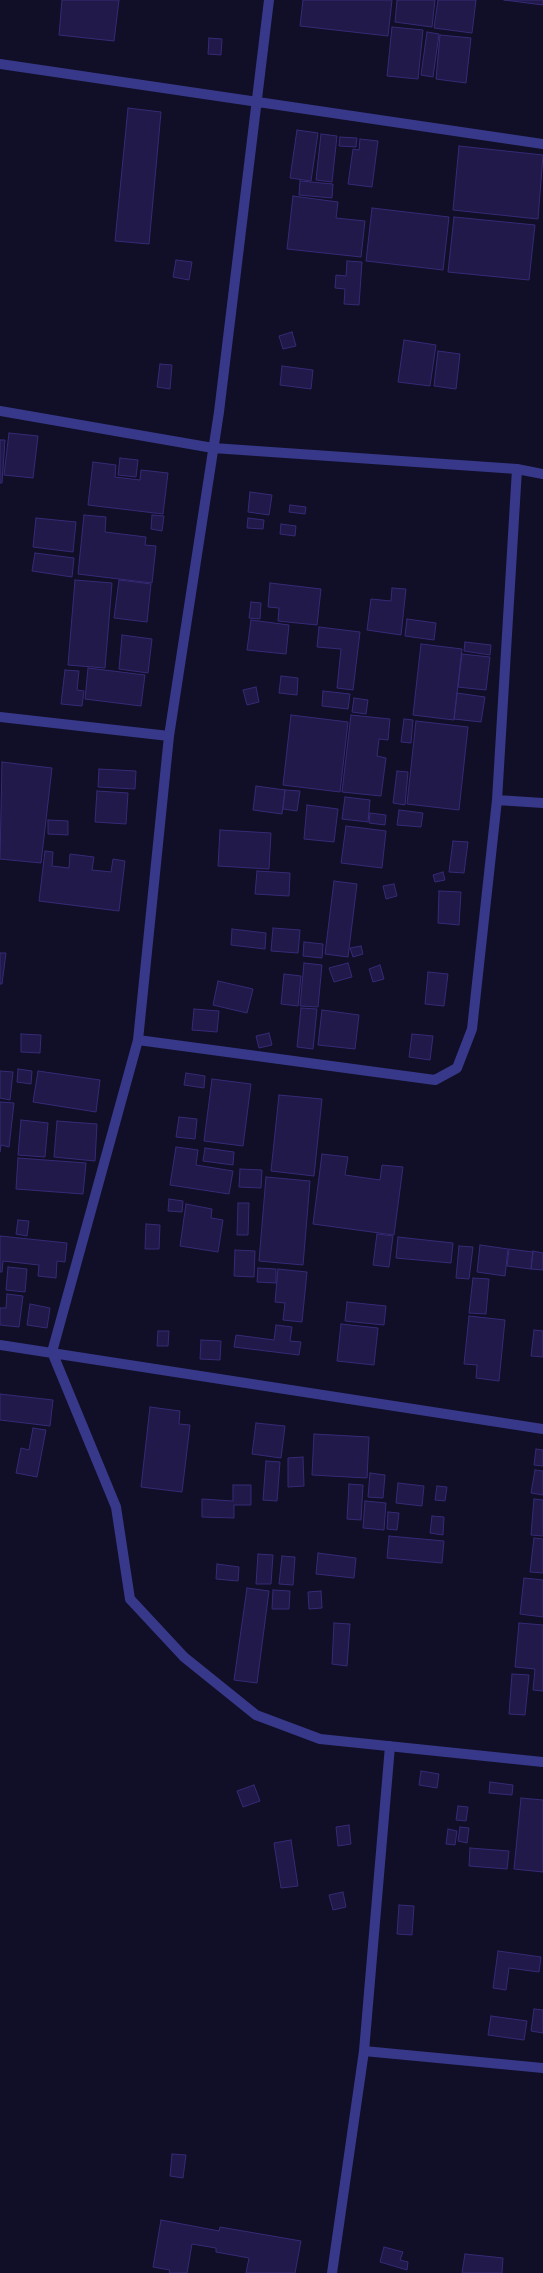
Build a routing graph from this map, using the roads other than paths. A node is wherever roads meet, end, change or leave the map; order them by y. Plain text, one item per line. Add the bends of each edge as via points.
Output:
1 (269, 0) edge
2 (0, 64) edge
3 (258, 102) junction
4 (543, 144) edge
5 (0, 411) edge
6 (213, 448) junction
7 (517, 469) junction
8 (543, 474) edge
9 (0, 717) edge
10 (169, 736) junction
11 (497, 800) junction
12 (543, 803) edge
13 (138, 1040) junction
14 (0, 1345) edge
15 (52, 1352) junction
16 (543, 1430) edge
17 (390, 1746) junction
18 (543, 1762) edge
19 (364, 2051) junction
20 (543, 2068) edge
21 (332, 2273) edge

1 - 3 street
2 - 3 street
3 - 4 street
3 - 6 street
5 - 6 street
6 - 7 street
6 - 10 street
7 - 8 street
7 - 11 street
9 - 10 street
10 - 13 street
11 - 12 street
11 - 13 street via 472,1029 457,1068 435,1080
13 - 15 street
14 - 15 street
15 - 16 street
15 - 17 street via 116,1507 130,1599 184,1658 256,1715 320,1739
17 - 18 street
17 - 19 street
19 - 20 street
19 - 21 street

